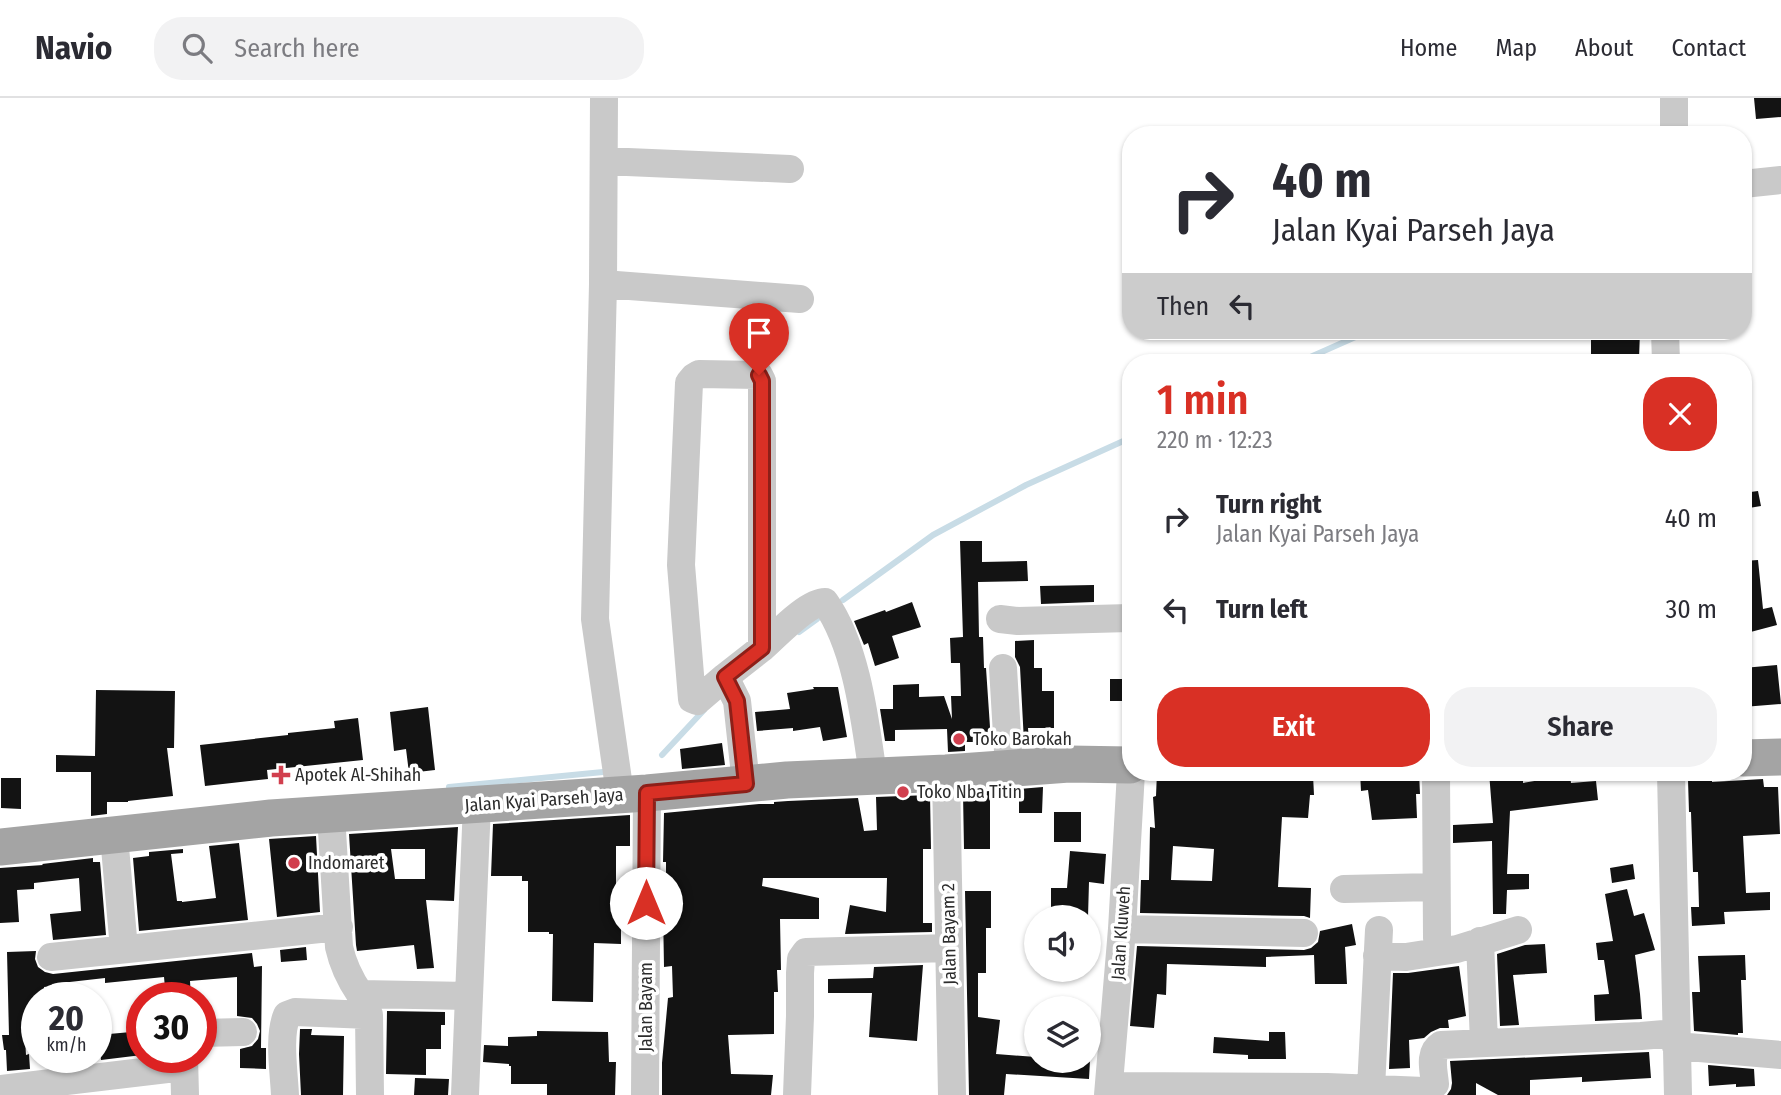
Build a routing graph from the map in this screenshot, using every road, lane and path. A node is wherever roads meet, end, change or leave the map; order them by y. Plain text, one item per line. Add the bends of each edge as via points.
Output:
1 (604, 98) edge
2 (1674, 98) edge
3 (1674, 126) edge
4 (604, 161) junction
5 (790, 169) dead end
6 (1781, 180) edge
7 (1752, 183) edge
8 (603, 284) junction
9 (800, 299) dead end
10 (1122, 618) edge
11 (1000, 619) dead end
12 (762, 648) junction
13 (1003, 668) dead end
14 (725, 677) junction
15 (1781, 757) edge
16 (1752, 758) edge
17 (1122, 765) edge
18 (1009, 768) junction
19 (946, 773) junction
20 (873, 775) junction
21 (1130, 781) edge
22 (1436, 781) edge
23 (1671, 781) edge
24 (746, 784) junction
25 (633, 794) junction
26 (477, 804) junction
27 (331, 814) junction
28 (114, 836) junction
29 (0, 847) edge
30 (1436, 887) junction
31 (1344, 889) dead end
32 (339, 927) junction
33 (1122, 929) junction
34 (1518, 930) dead end
35 (1304, 933) dead end
36 (1437, 938) dead end
37 (1480, 941) junction
38 (949, 948) junction
39 (124, 949) junction
40 (51, 957) dead end
41 (469, 996) junction
42 (365, 1005) junction
43 (243, 1032) dead end
44 (217, 1033) edge
45 (1676, 1040) junction
46 (1484, 1043) junction
47 (1781, 1055) edge
48 (126, 1070) edge
49 (184, 1073) edge
50 (0, 1088) edge
51 (1371, 1088) junction
52 (1108, 1091) edge
53 (1327, 1091) edge
54 (185, 1095) edge
55 (285, 1095) edge
56 (370, 1095) edge
57 (465, 1095) edge
58 (645, 1095) edge
59 (797, 1095) edge
60 (952, 1095) edge
61 (1678, 1095) edge

1 - 4 street, Jalan Bayam
2 - 3 street
4 - 5 street
4 - 8 street, Jalan Bayam
6 - 7 street
8 - 9 street
8 - 25 street, Jalan Bayam via 595,619
10 - 11 street
12 - 14 street
12 - 14 street via 762,381 759,375 699,374 689,383 681,565 692,699 697,701
12 - 20 street via 805,611 825,602 836,617 853,668
13 - 18 street
14 - 24 street via 737,701
15 - 16 main road
17 - 18 main road, Jalan Kyai Parseh Jaya
18 - 19 main road, Jalan Kyai Parseh Jaya
19 - 20 main road, Jalan Kyai Parseh Jaya
19 - 38 street, Jalan Bayam 2
20 - 24 main road, Jalan Kyai Parseh Jaya
21 - 33 street, Jalan Kluweh
22 - 30 street
23 - 45 street
24 - 25 main road, Jalan Kyai Parseh Jaya
25 - 26 main road, Jalan Kyai Parseh Jaya
25 - 58 street, Jalan Bayam
26 - 27 main road, Jalan Kyai Parseh Jaya
26 - 41 street
27 - 28 main road, Jalan Kyai Parseh Jaya
27 - 32 street
28 - 29 main road, Jalan Kyai Parseh Jaya
28 - 39 street
30 - 31 street
30 - 36 street
32 - 39 street
32 - 42 street via 342,963
33 - 35 street
33 - 52 street, Jalan Kluweh
34 - 37 street
37 - 46 street
37 - 51 street via 1406,957 1378,943
38 - 59 street via 806,952 800,973
38 - 60 street, Jalan Bayam 2
39 - 40 street
41 - 42 street
41 - 57 street
42 - 55 street via 287,1015
42 - 56 street
43 - 44 street
45 - 46 street via 1641,1036
45 - 47 street
45 - 61 street
46 - 51 street via 1435,1048 1435,1084 1430,1089
48 - 50 street
49 - 54 street
51 - 53 street
52 - 53 street

